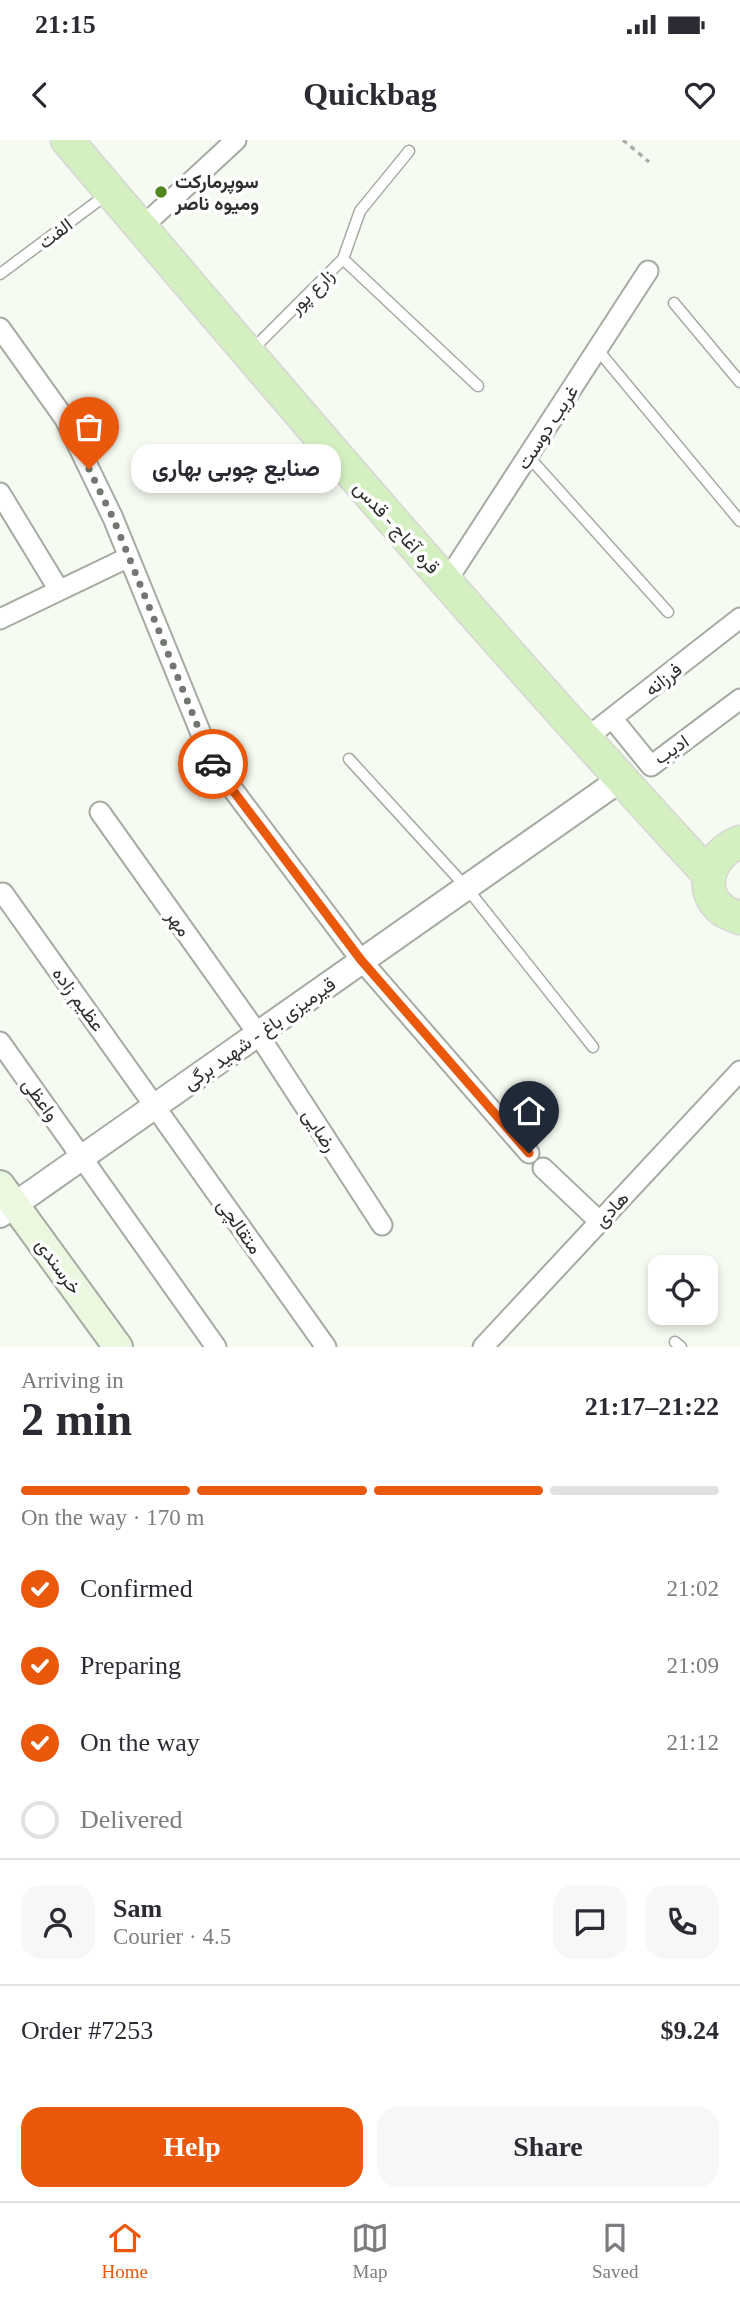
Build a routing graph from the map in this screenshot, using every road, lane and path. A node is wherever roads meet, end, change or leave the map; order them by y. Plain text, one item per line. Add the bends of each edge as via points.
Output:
1 (67, 140) edge
2 (236, 140) edge
3 (623, 140) edge
4 (409, 151) dead end
5 (649, 162) dead end
6 (111, 192) junction
7 (141, 228) junction
8 (343, 259) junction
9 (648, 271) dead end
10 (0, 274) edge
11 (674, 303) dead end
12 (0, 328) edge
13 (597, 349) junction
14 (248, 354) junction
15 (740, 382) edge
16 (478, 386) dead end
17 (528, 456) junction
18 (3, 505) edge
19 (740, 521) edge
20 (129, 557) junction
21 (446, 582) junction
22 (59, 590) junction
23 (668, 612) dead end
24 (740, 618) edge
25 (0, 619) edge
26 (740, 699) edge
27 (612, 718) junction
28 (585, 739) junction
29 (349, 759) dead end
30 (621, 779) junction
31 (100, 811) dead end
32 (740, 842) edge
33 (709, 875) junction
34 (466, 887) junction
35 (4, 893) dead end
36 (740, 918) edge
37 (361, 960) junction
38 (258, 1034) junction
39 (0, 1042) edge
40 (593, 1047) dead end
41 (740, 1071) edge
42 (155, 1106) junction
43 (529, 1153) dead end
44 (82, 1155) junction
45 (543, 1168) dead end
46 (5, 1202) edge
47 (600, 1222) junction
48 (382, 1225) dead end
49 (118, 1347) edge
50 (216, 1347) edge
51 (326, 1347) edge
52 (483, 1347) edge

1 - 6 main road, قره آغاج - قدس
2 - 7 street
3 - 5 path
4 - 8 lane, زارع پور via 360,211
6 - 7 main road, قره آغاج - قدس
6 - 10 lane, الفت
7 - 14 main road, قره آغاج - قدس
8 - 14 lane, زارع پور
8 - 16 lane
9 - 13 street, غریب دوست
11 - 15 lane
12 - 20 street via 65,419
13 - 17 street, غریب دوست
13 - 19 lane
14 - 21 main road, قره آغاج - قدس
17 - 21 street, غریب دوست
17 - 23 lane
18 - 22 street
20 - 22 street
20 - 37 street via 213,763
21 - 28 main road, قره آغاج - قدس
22 - 25 street
24 - 27 street, فرزانه
26 - 27 street, ادیب via 651,766
27 - 28 street, فرزانه
28 - 30 main road, قره آغاج - قدس
29 - 34 lane
30 - 33 main road, قره آغاج - قدس
30 - 34 street, قیرمیزی باغ - شهید برگی
31 - 38 street, مهر
32 - 33 main road via 718,854
33 - 36 main road via 711,895 724,911
34 - 37 street, قیرمیزی باغ - شهید برگی
34 - 40 lane
35 - 42 street, عظیم زاده
37 - 38 street, قیرمیزی باغ - شهید برگی
37 - 43 street
38 - 42 street, قیرمیزی باغ - شهید برگی
38 - 48 street, رضایی
39 - 44 street, واعظی
41 - 47 street, هادی
42 - 44 street, قیرمیزی باغ - شهید برگی
42 - 51 street, متقالچی
44 - 46 street, قیرمیزی باغ - شهید برگی
44 - 50 street, واعظی
45 - 47 street
46 - 49 main road, خرسندی
47 - 52 street, هادی

